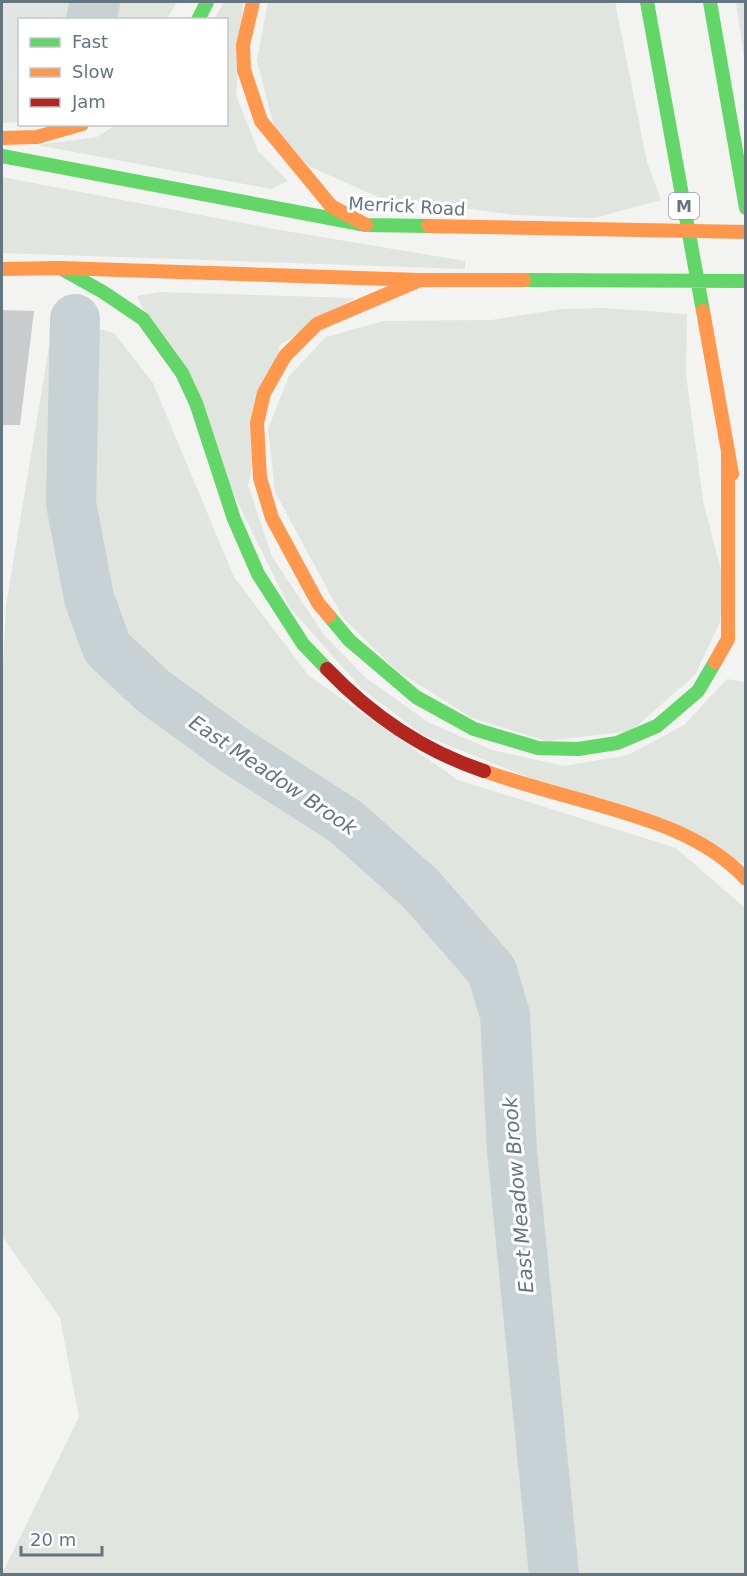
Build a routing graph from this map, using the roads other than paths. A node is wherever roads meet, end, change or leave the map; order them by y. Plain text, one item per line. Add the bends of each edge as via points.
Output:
1 (207, 2) edge
2 (253, 2) edge
3 (640, 2) edge
4 (647, 2) edge
5 (710, 2) edge
6 (199, 18) edge
7 (652, 31) junction
8 (75, 126) edge
9 (2, 138) edge
10 (2, 156) edge
11 (746, 208) edge
12 (366, 225) junction
13 (746, 232) edge
14 (60, 268) junction
15 (2, 269) edge
16 (420, 280) junction
17 (746, 281) edge
18 (728, 452) junction
19 (742, 528) dead end
20 (746, 879) edge

1 - 6 main road
2 - 12 main road via 243,45 244,70 261,121 331,206
3 - 7 main road
4 - 7 main road, M
5 - 11 main road
7 - 18 main road, M
8 - 9 main road via 37,137
10 - 12 main road, Merrick Road
12 - 13 main road, Merrick Road
14 - 15 main road
14 - 16 main road
14 - 20 main road via 143,319 182,373 258,574 303,644 345,688 398,730 457,762 649,819 710,848
16 - 17 main road
16 - 18 main road via 317,324 285,356 264,393 257,423 260,478 272,518 318,603 349,640 416,697 474,729 538,748 578,749 618,743 657,726 698,691 728,639
18 - 19 main road, M

